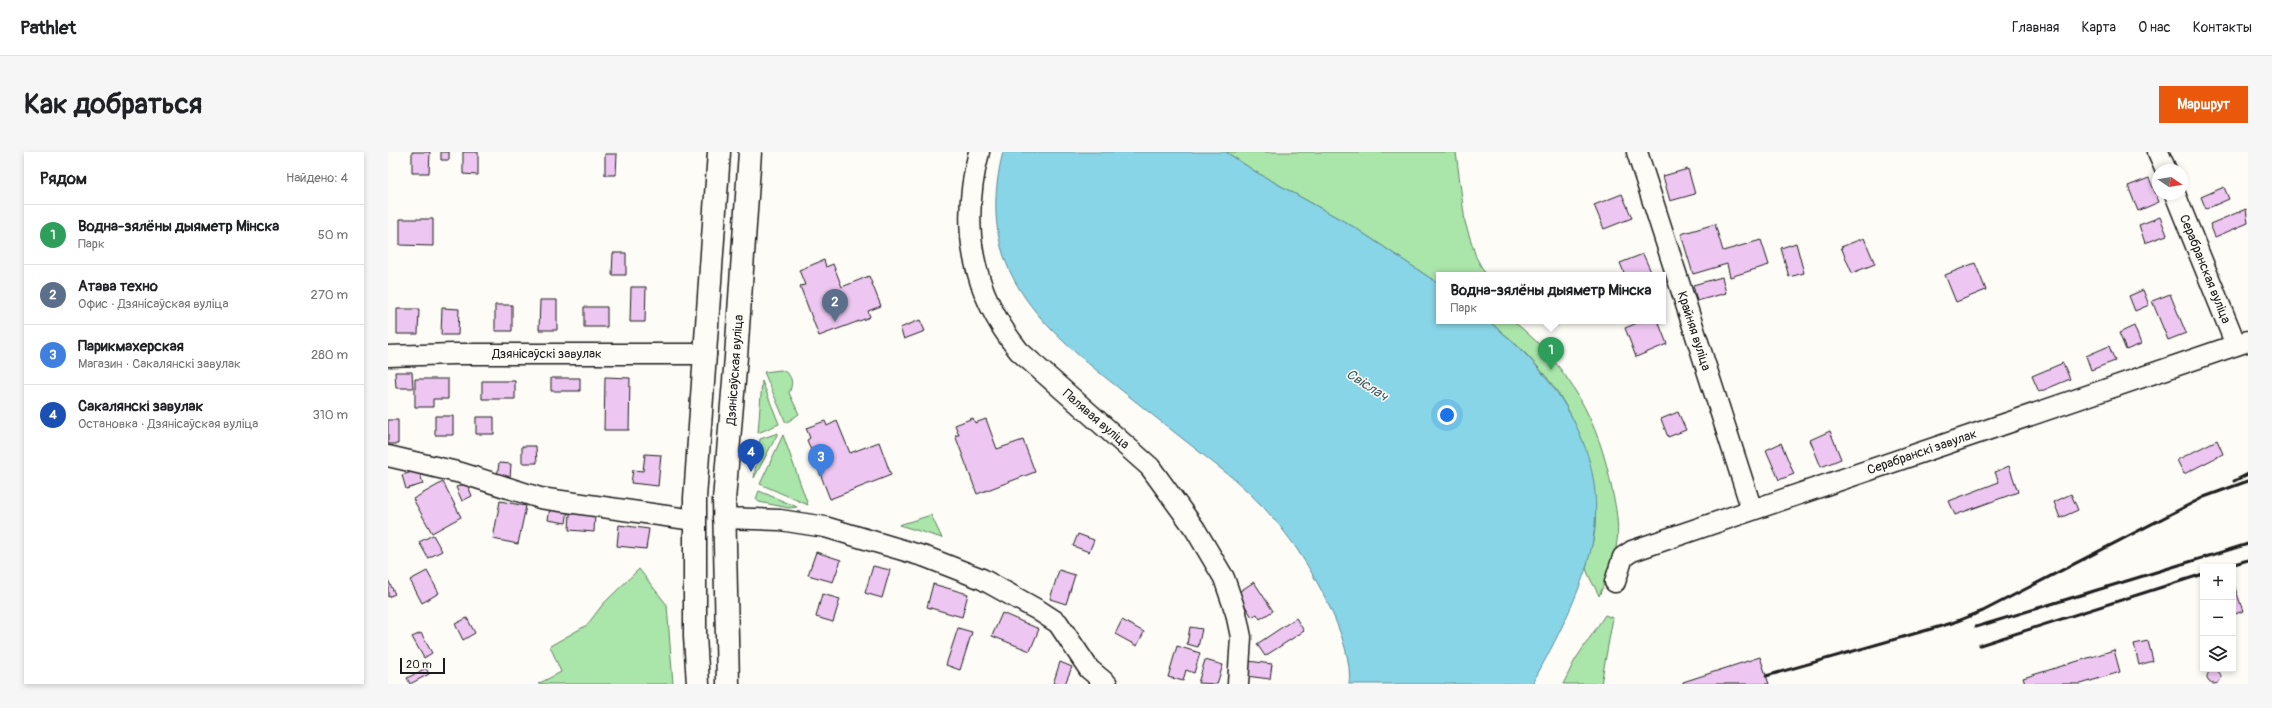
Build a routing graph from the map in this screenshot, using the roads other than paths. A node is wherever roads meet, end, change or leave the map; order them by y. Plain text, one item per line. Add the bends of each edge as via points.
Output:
1 (719, 152) edge
2 (750, 152) edge
3 (979, 152) edge
4 (1637, 152) edge
5 (2158, 152) edge
6 (2163, 164) edge
7 (2178, 200) edge
8 (2242, 343) edge
9 (707, 346) junction
10 (388, 356) edge
11 (736, 366) junction
12 (388, 456) edge
13 (1752, 510) junction
14 (723, 518) junction
15 (694, 520) junction
16 (1615, 582) dead end
17 (698, 684) edge
18 (728, 684) edge
19 (1107, 684) edge
20 (1238, 684) edge

1 - 9 main road
2 - 11 main road, Дзянісаўская вуліца
3 - 20 street, Палявая вуліца via 970,207 972,252 989,306 1019,351 1150,467 1195,529 1224,578 1236,613 1241,637
4 - 13 street, Крайняя вуліца
5 - 6 street
7 - 8 street, Серабранская вуліца
8 - 13 street, Серабранскі завулак
9 - 10 street, Дзянісаўскі завулак
9 - 11 main road via 721,352
9 - 15 main road
11 - 14 main road, Дзянісаўская вуліца
12 - 15 street via 461,473 540,498
13 - 16 street, Серабранскі завулак via 1632,551 1623,557
14 - 18 main road, Дзянісаўская вуліца
14 - 19 street via 780,520 825,527 926,557 982,579 1058,623 1089,669
15 - 17 main road

